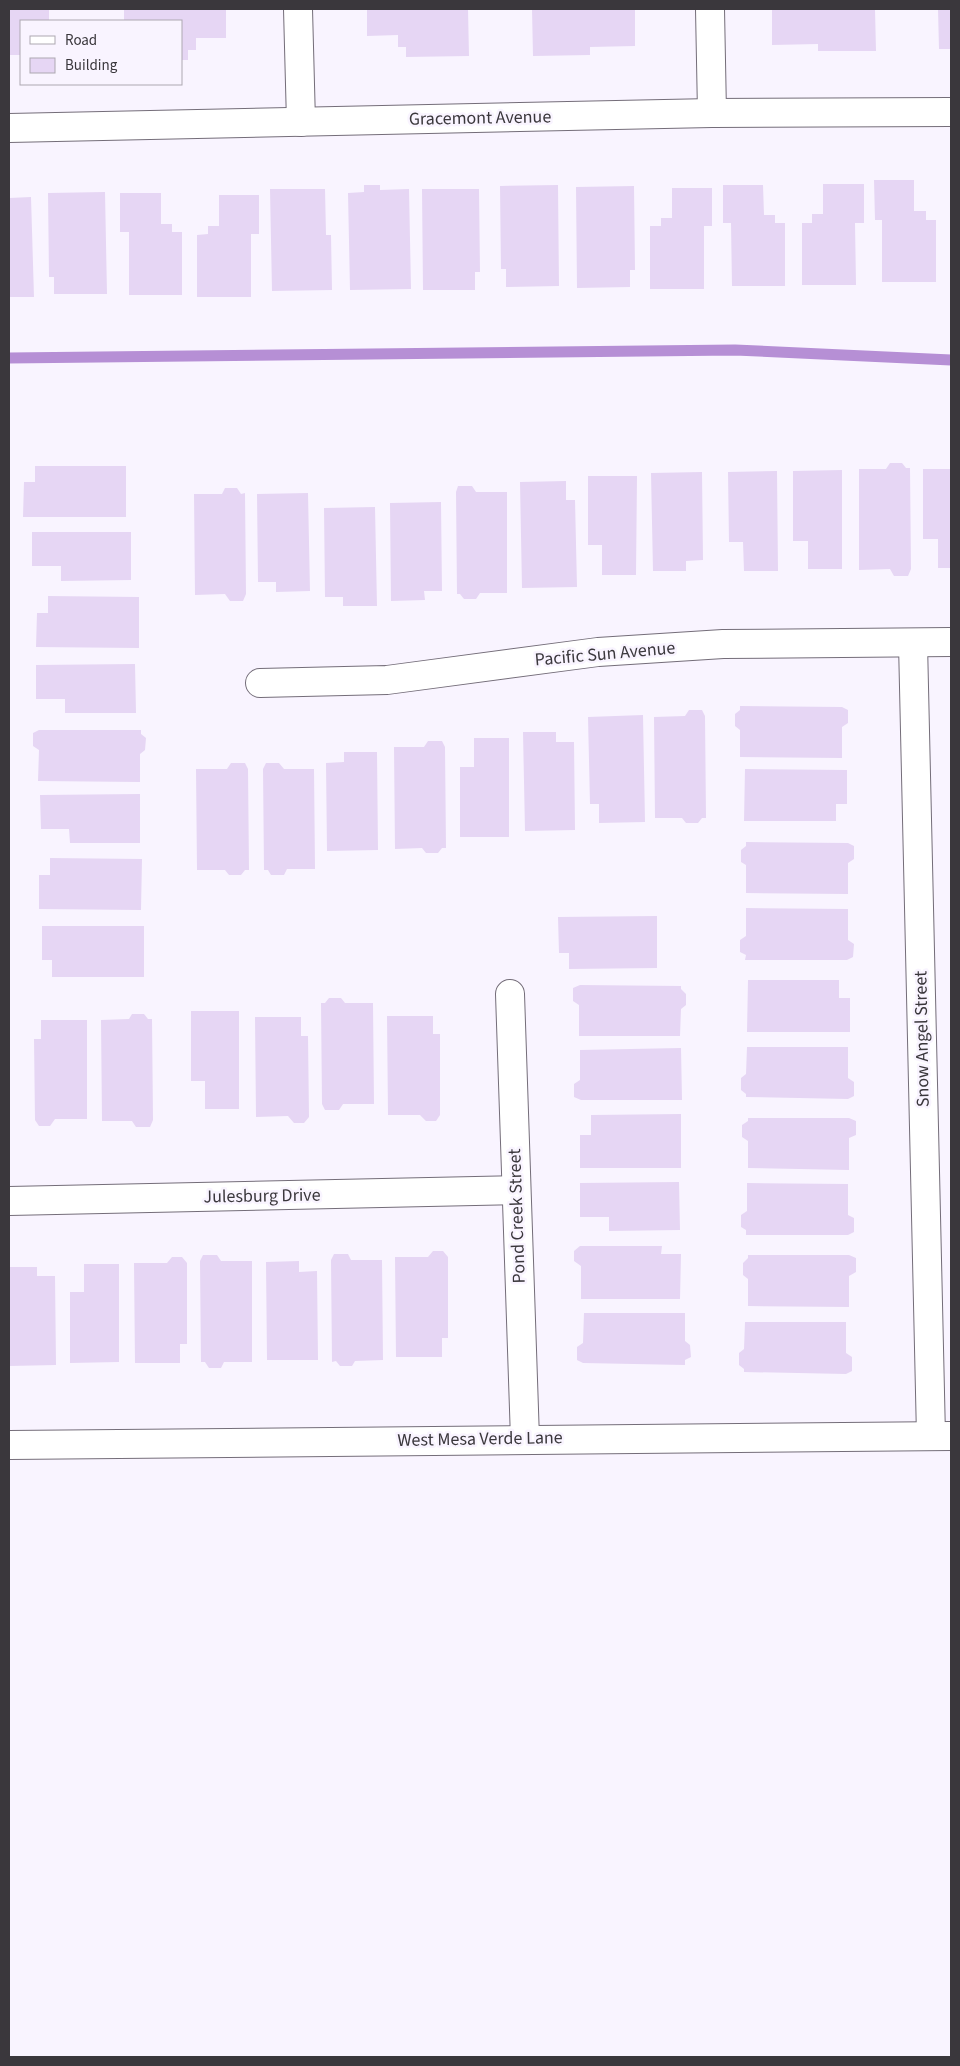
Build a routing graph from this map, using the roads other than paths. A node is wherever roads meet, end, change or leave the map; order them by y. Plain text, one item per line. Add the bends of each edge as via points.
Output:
1 (298, 9) edge
2 (710, 9) edge
3 (951, 112) edge
4 (712, 113) junction
5 (300, 122) junction
6 (9, 128) edge
7 (951, 642) edge
8 (913, 643) junction
9 (260, 683) dead end
10 (510, 994) dead end
11 (516, 1190) junction
12 (9, 1201) edge
13 (941, 1436) edge
14 (525, 1439) junction
15 (9, 1446) edge

1 - 5 street
2 - 4 street
3 - 4 street, Gracemont Avenue
4 - 5 street, Gracemont Avenue
5 - 6 street, Gracemont Avenue
7 - 8 street, Pacific Sun Avenue
8 - 9 street, Pacific Sun Avenue via 722,644 598,652 387,680
8 - 13 street, Snow Angel Street
10 - 11 street, Pond Creek Street
11 - 12 street, Julesburg Drive
11 - 14 street, Pond Creek Street
13 - 14 street, West Mesa Verde Lane
14 - 15 street, West Mesa Verde Lane

